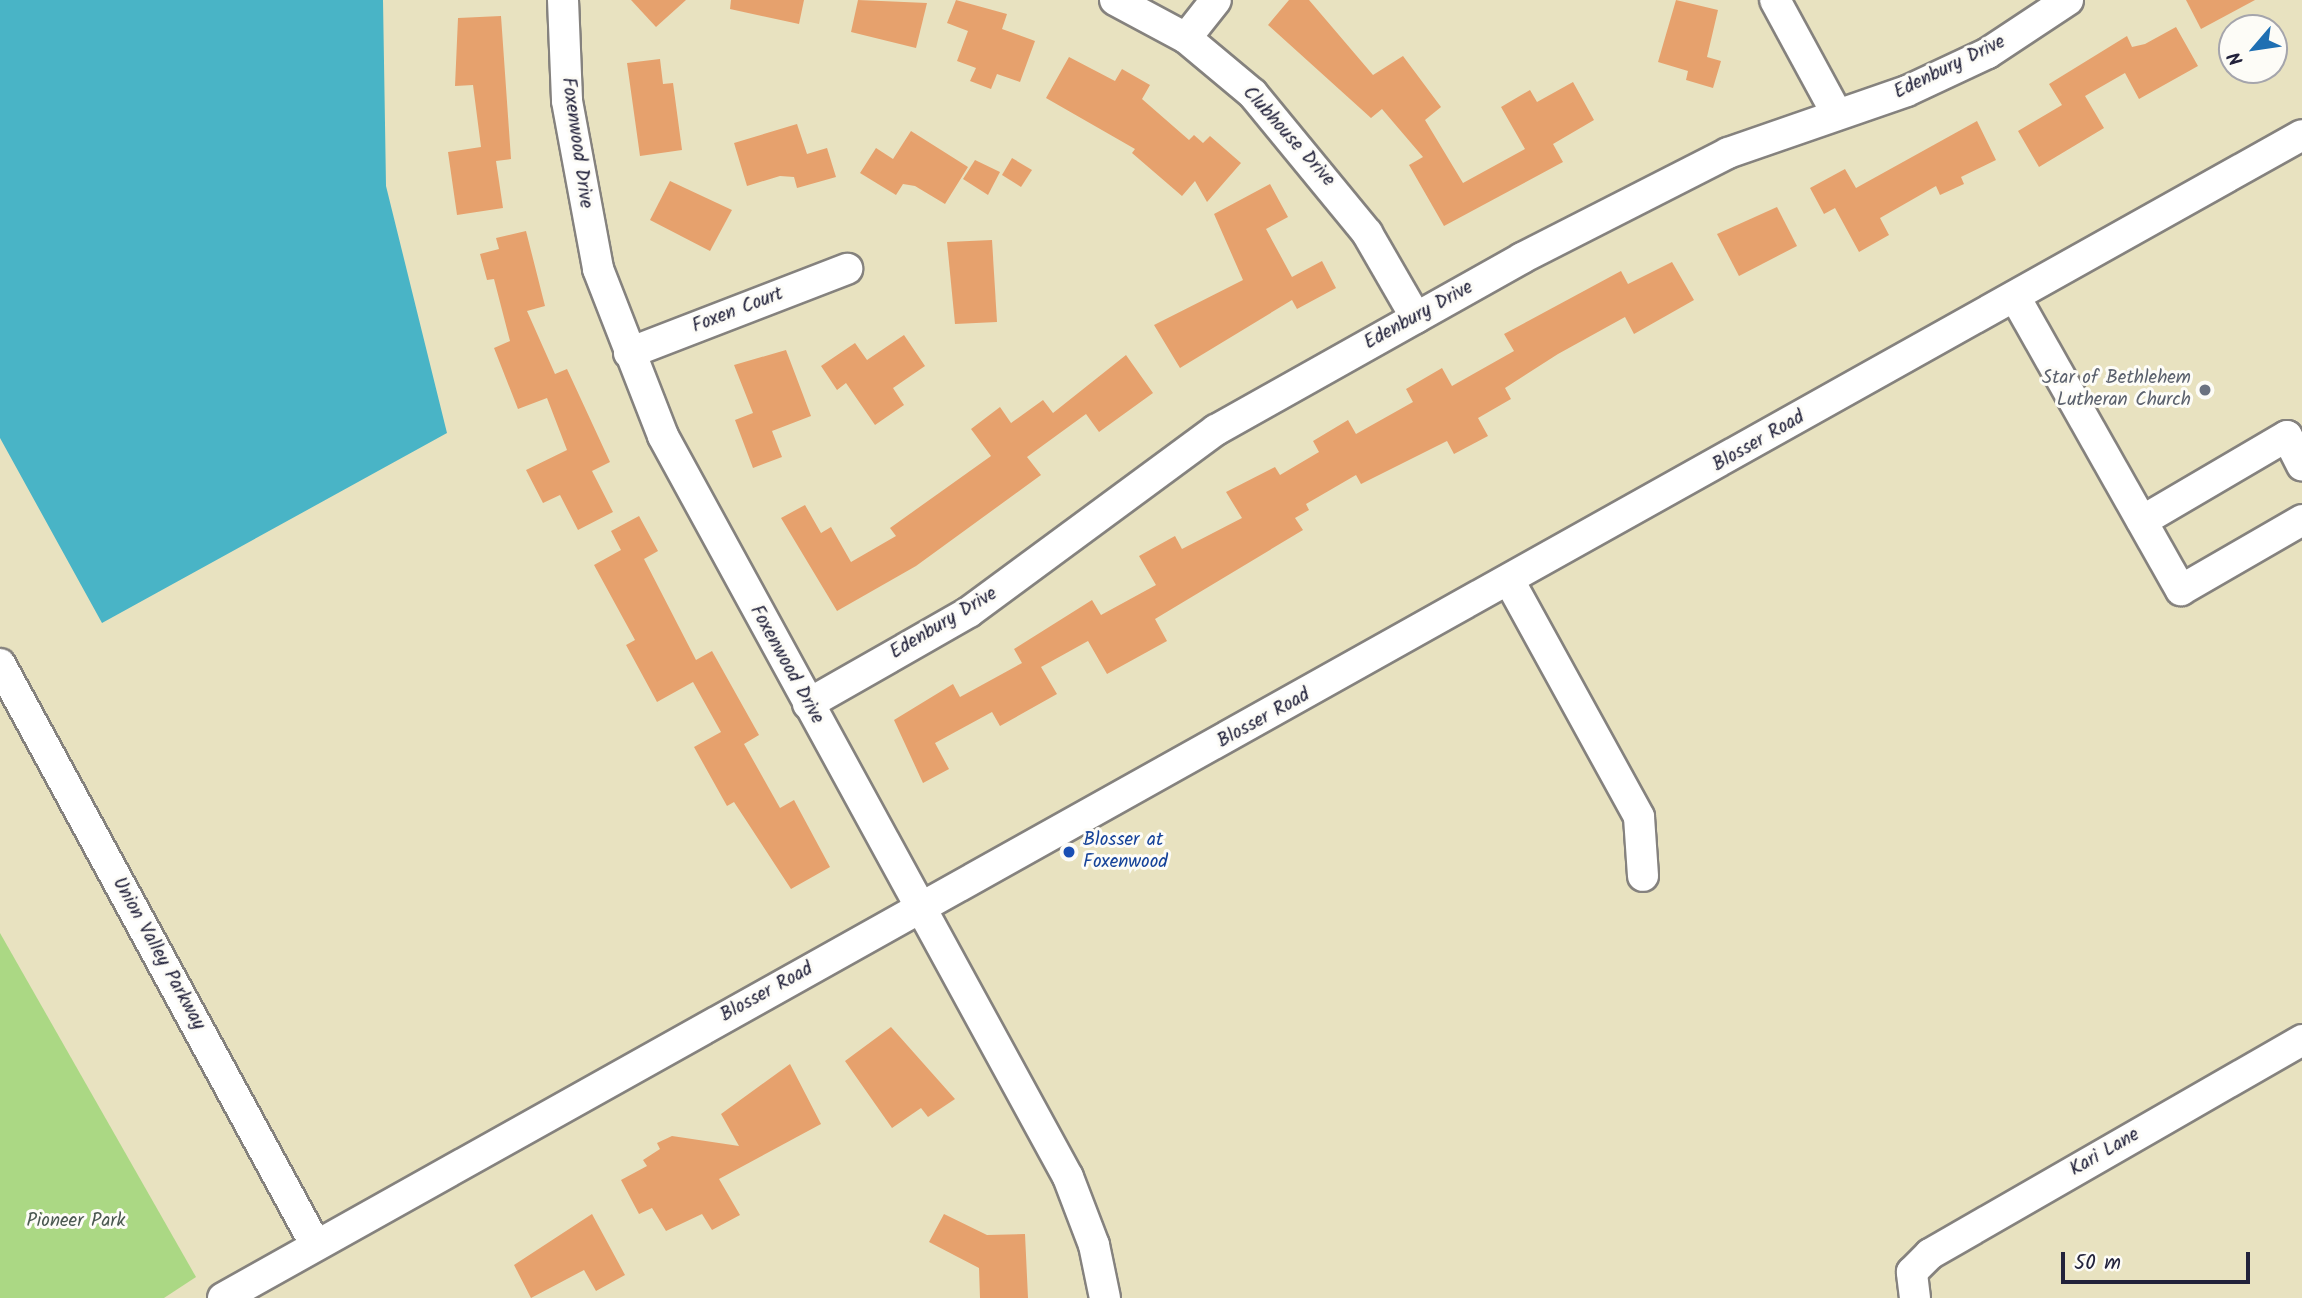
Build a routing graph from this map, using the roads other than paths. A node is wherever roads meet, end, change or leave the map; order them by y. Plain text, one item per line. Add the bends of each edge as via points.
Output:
1 (563, 0) edge
2 (1115, 0) edge
3 (1216, 0) edge
4 (1775, 0) edge
5 (2068, 0) edge
6 (1186, 38) junction
7 (1838, 114) junction
8 (2300, 140) edge
9 (847, 269) dead end
10 (2015, 297) junction
11 (1416, 318) junction
12 (629, 353) junction
13 (2302, 465) edge
14 (2302, 520) edge
15 (2142, 521) junction
16 (1510, 582) junction
17 (0, 664) edge
18 (808, 704) junction
19 (1643, 876) dead end
20 (919, 909) junction
21 (2302, 1040) edge
22 (315, 1244) junction
23 (1914, 1285) edge
24 (223, 1298) edge
25 (1105, 1298) edge

1 - 12 street, Foxenwood Drive via 577,175 598,268
2 - 6 street, Clubhouse Drive
3 - 6 street
4 - 7 street
5 - 7 street, Edenbury Drive via 1988,53 1908,91
6 - 11 street, Clubhouse Drive via 1253,94 1311,157 1367,233
7 - 11 street, Edenbury Drive via 1728,153 1631,199
8 - 10 street, Blosser Road
9 - 12 street, Foxen Court
10 - 15 street
10 - 16 street, Blosser Road
11 - 18 street, Edenbury Drive via 1216,430 969,612
12 - 18 street, Foxenwood Drive via 663,436
13 - 15 street via 2287,436
14 - 15 street via 2181,590
16 - 19 street via 1639,817
16 - 20 street, Blosser Road
17 - 22 street, Union Valley Parkway
18 - 20 street, Foxenwood Drive
20 - 22 street, Blosser Road
20 - 25 street, Foxenwood Drive via 1068,1177 1094,1245
21 - 23 street, Kari Lane via 1930,1254
22 - 24 street, Blosser Road

